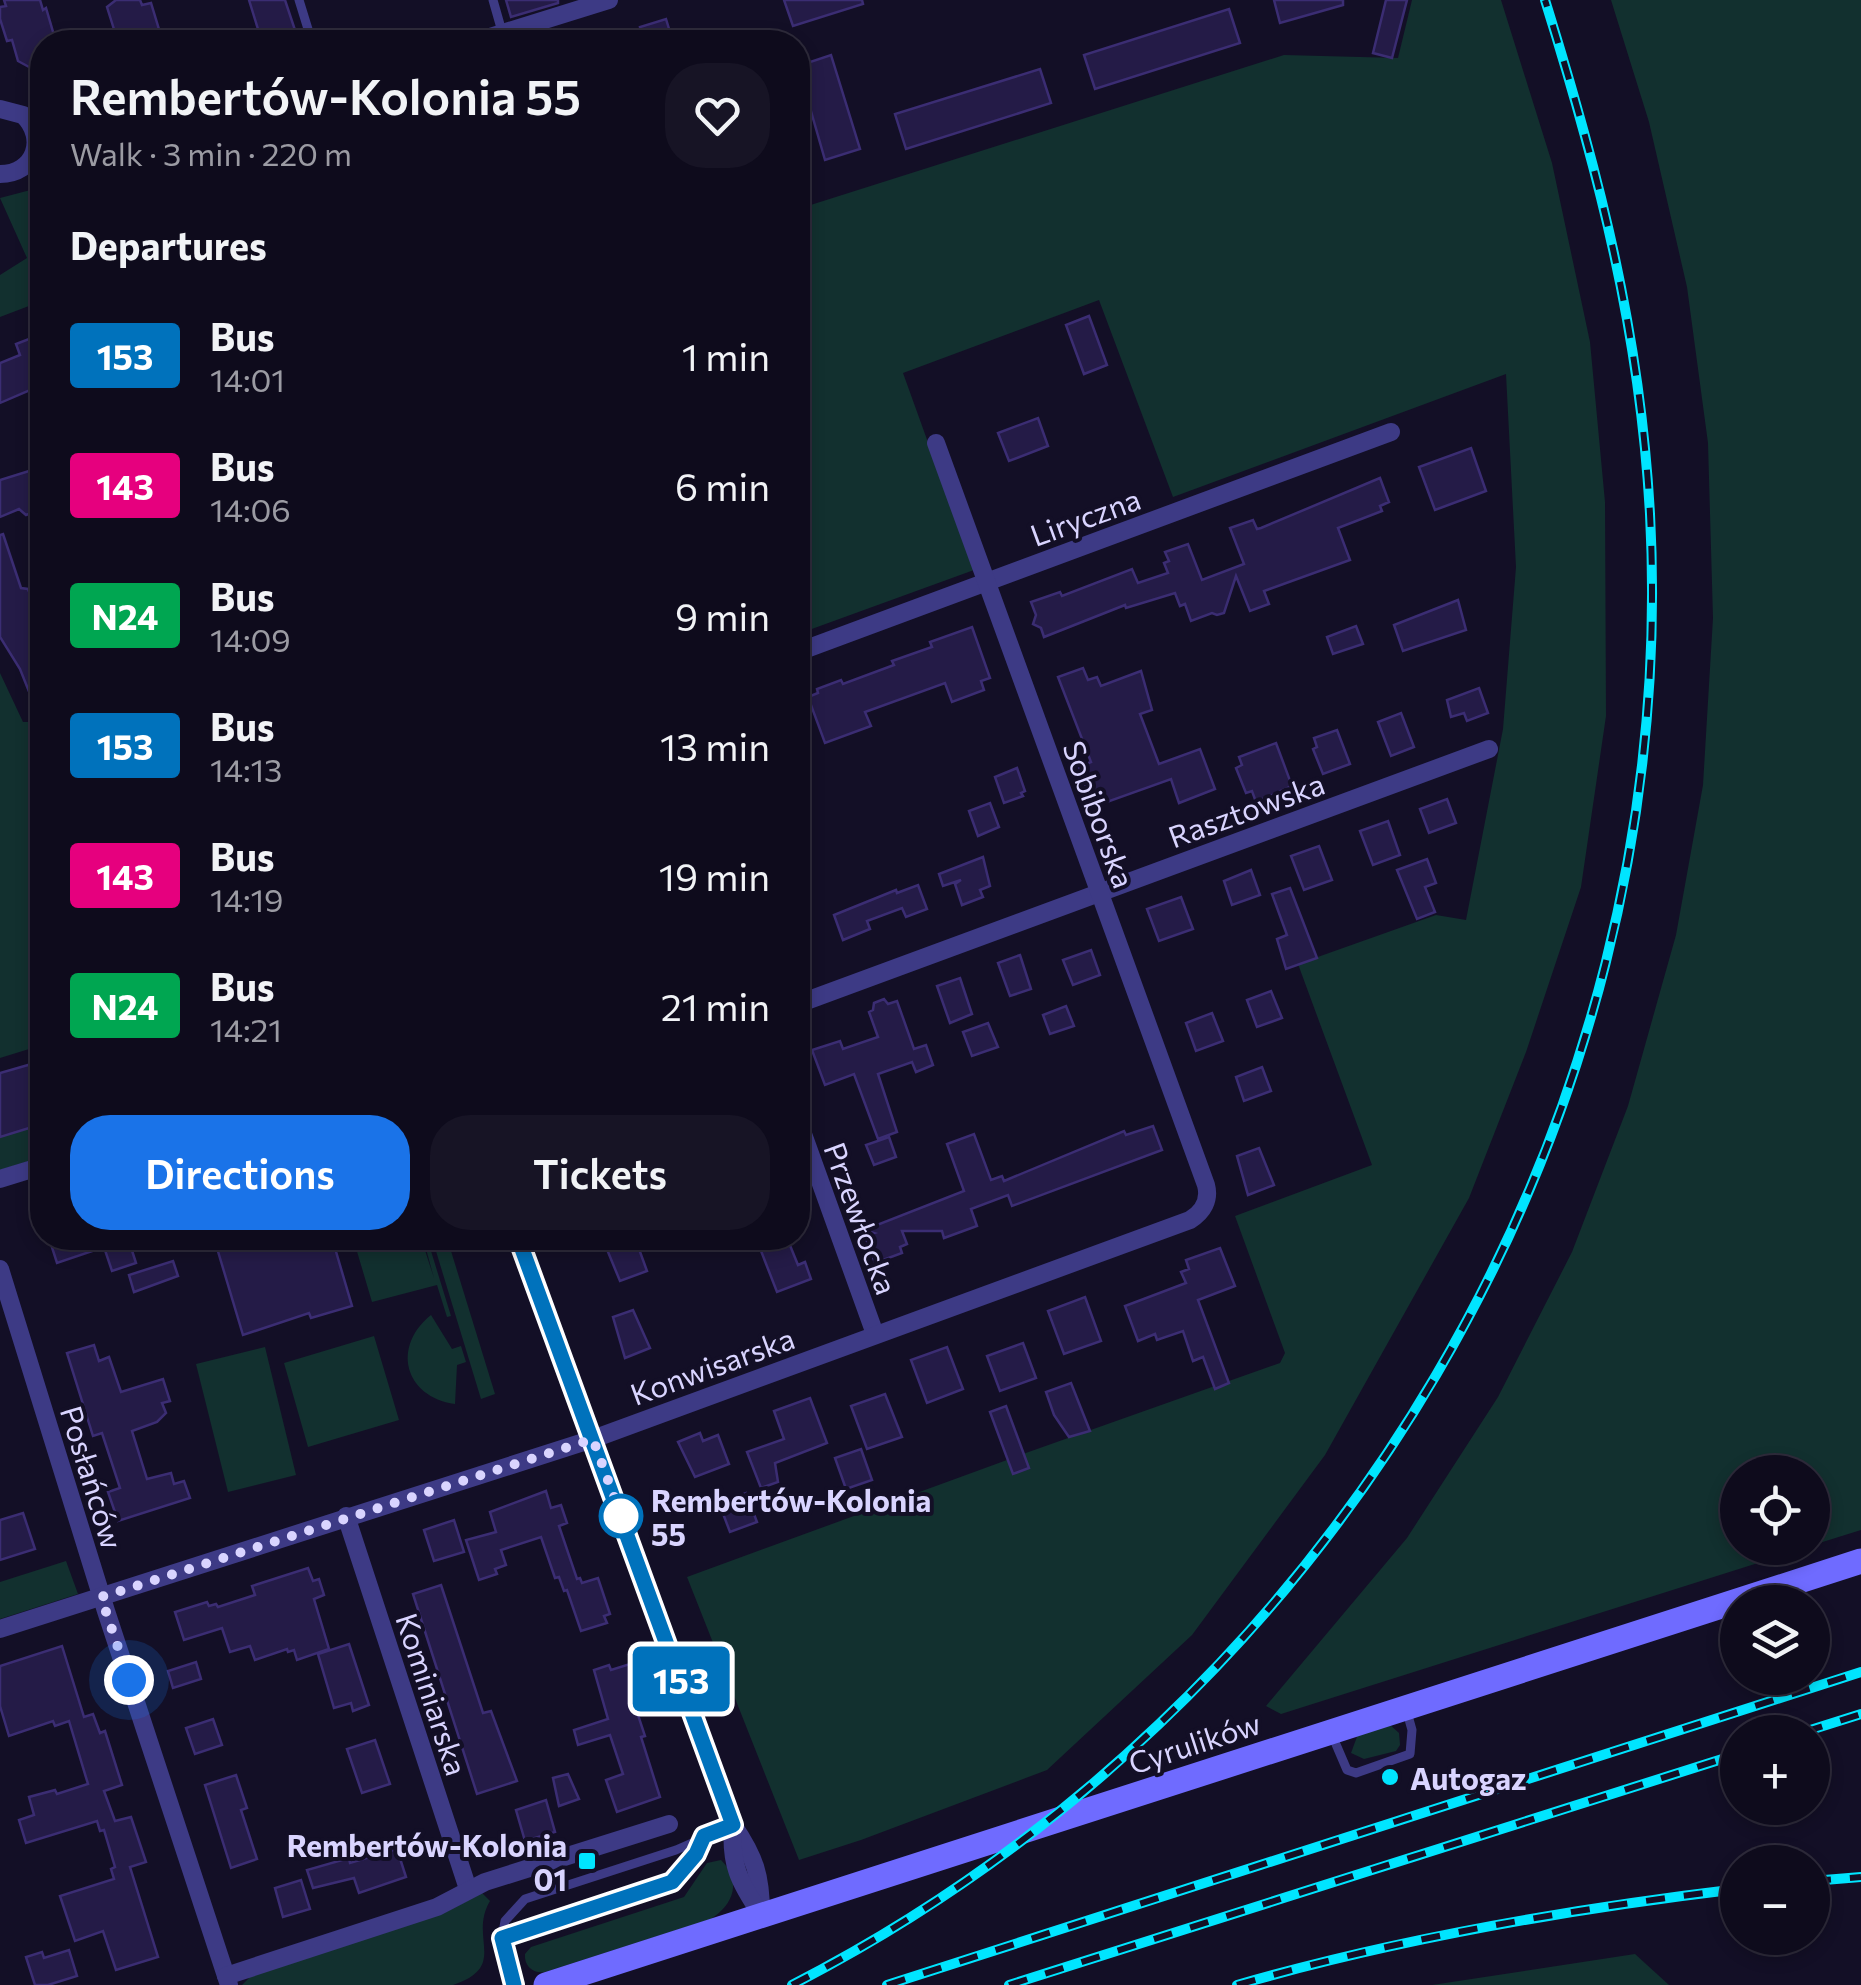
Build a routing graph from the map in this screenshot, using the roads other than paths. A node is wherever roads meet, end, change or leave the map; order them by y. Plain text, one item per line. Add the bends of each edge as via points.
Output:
1 (299, 0) edge
2 (493, 0) edge
3 (609, 0) edge
4 (308, 30) edge
5 (502, 30) edge
6 (526, 30) edge
7 (1, 108) edge
8 (30, 120) edge
9 (30, 159) edge
10 (30, 169) edge
11 (20, 170) junction
12 (0, 174) edge
13 (1390, 432) dead end
14 (936, 443) dead end
15 (988, 582) junction
16 (810, 648) edge
17 (1489, 749) dead end
18 (1099, 893) junction
19 (810, 1000) edge
20 (810, 1154) edge
21 (30, 1170) edge
22 (0, 1179) edge
23 (1204, 1205) joint
24 (522, 1250) edge
25 (0, 1269) edge
26 (874, 1334) junction
27 (593, 1439) junction
28 (346, 1516) junction
29 (1861, 1561) edge
30 (101, 1597) junction
31 (0, 1629) edge
32 (1406, 1708) junction
33 (1331, 1732) junction
34 (669, 1824) dead end
35 (733, 1825) junction
36 (704, 1836) junction
37 (468, 1888) junction
38 (761, 1914) junction
39 (502, 1938) junction
40 (228, 1980) edge
41 (514, 1985) edge
42 (546, 1985) edge

1 - 4 lane
2 - 5 lane
3 - 6 street
7 - 8 street
9 - 11 street
10 - 11 street
11 - 12 street
13 - 15 street, Liryczna
14 - 15 street, Sobiborska
15 - 16 street, Liryczna
15 - 18 street, Sobiborska
17 - 18 street, Rasztowska
18 - 19 street, Rasztowska
18 - 23 street, Sobiborska via 1206,1184
20 - 26 street, Przewłocka
21 - 22 street
23 - 26 street, Konwisarska via 1190,1220
24 - 27 street
25 - 30 street, Posłańców
26 - 27 street, Konwisarska
27 - 28 street, Konwisarska
27 - 35 street
28 - 30 street, Konwisarska
28 - 37 street, Kominiarska
29 - 32 main road, Cyrulików
30 - 31 street, Konwisarska
30 - 40 street, Posłańców
32 - 33 main road, Cyrulików
32 - 33 lane via 1412,1730 1406,1757 1351,1773
33 - 38 main road, Cyrulików
34 - 37 street
35 - 36 lane
35 - 38 street via 761,1881
36 - 39 lane via 672,1882
36 - 39 lane via 529,1896 505,1921
37 - 40 street via 437,1907
38 - 42 main road, Cyrulików
39 - 41 lane

